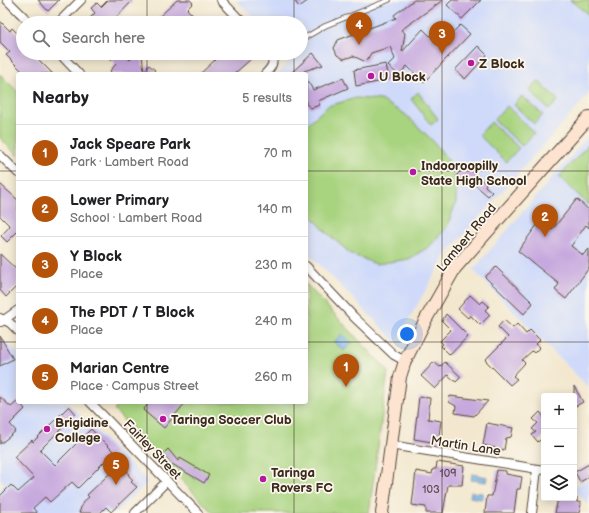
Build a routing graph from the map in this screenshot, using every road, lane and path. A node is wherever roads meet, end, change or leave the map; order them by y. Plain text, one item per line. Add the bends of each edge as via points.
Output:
1 (7, 0) edge
2 (81, 0) edge
3 (221, 0) edge
4 (389, 0) edge
5 (23, 16) edge
6 (65, 16) edge
7 (236, 16) edge
8 (308, 36) edge
9 (66, 60) edge
10 (272, 60) edge
11 (77, 72) edge
12 (267, 72) edge
13 (589, 117) edge
14 (0, 155) edge
15 (16, 171) edge
16 (308, 268) edge
17 (16, 311) edge
18 (1, 320) edge
19 (16, 329) edge
20 (405, 360) junction
21 (92, 404) edge
22 (390, 445) junction
23 (541, 469) edge
24 (167, 481) junction
25 (135, 513) edge
26 (198, 513) edge
27 (382, 513) edge
28 (532, 513) edge

1 - 5 street
2 - 6 street
3 - 7 street
4 - 8 lane via 325,26
9 - 11 street
10 - 12 street via 272,66
13 - 20 main road, Lambert Road via 456,268
14 - 15 street
16 - 20 street via 394,355
17 - 18 street
18 - 19 street via 10,323
20 - 22 main road, Lambert Road via 396,395
21 - 24 street, Fairley Street
22 - 23 street, Martin Lane
22 - 27 main road, Lambert Road
23 - 28 street
24 - 25 street
24 - 26 street, Fairley Street

